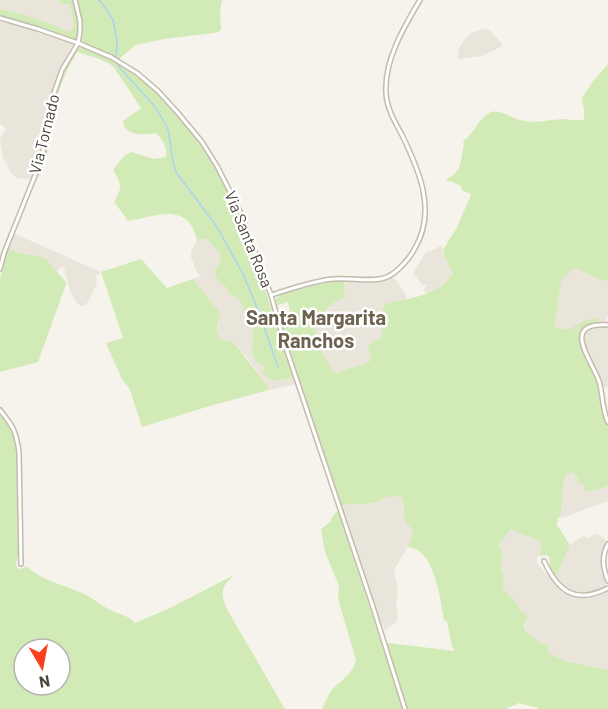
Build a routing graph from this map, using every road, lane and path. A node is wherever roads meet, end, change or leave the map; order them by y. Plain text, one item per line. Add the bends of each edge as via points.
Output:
1 (75, 0) edge
2 (420, 0) edge
3 (0, 18) edge
4 (78, 43) junction
5 (0, 269) edge
6 (271, 295) junction
7 (608, 325) edge
8 (0, 410) edge
9 (608, 422) edge
10 (608, 544) edge
11 (544, 561) dead end
12 (21, 564) dead end
13 (608, 581) edge
14 (608, 588) edge
15 (405, 709) edge

1 - 4 street via 80,21
2 - 6 street via 396,46 386,87 388,108 424,192 425,224 419,242 385,278 323,280
3 - 4 street, Via Santa Rosa
4 - 5 street, Via Tornado via 53,96 38,168
4 - 6 street, Via Santa Rosa via 137,73 202,142 239,209
6 - 15 street, Via Santa Rosa
7 - 9 street via 588,327 582,336
8 - 12 street via 11,422 18,441
10 - 13 street via 603,568
11 - 14 street via 555,581 567,591 589,595

